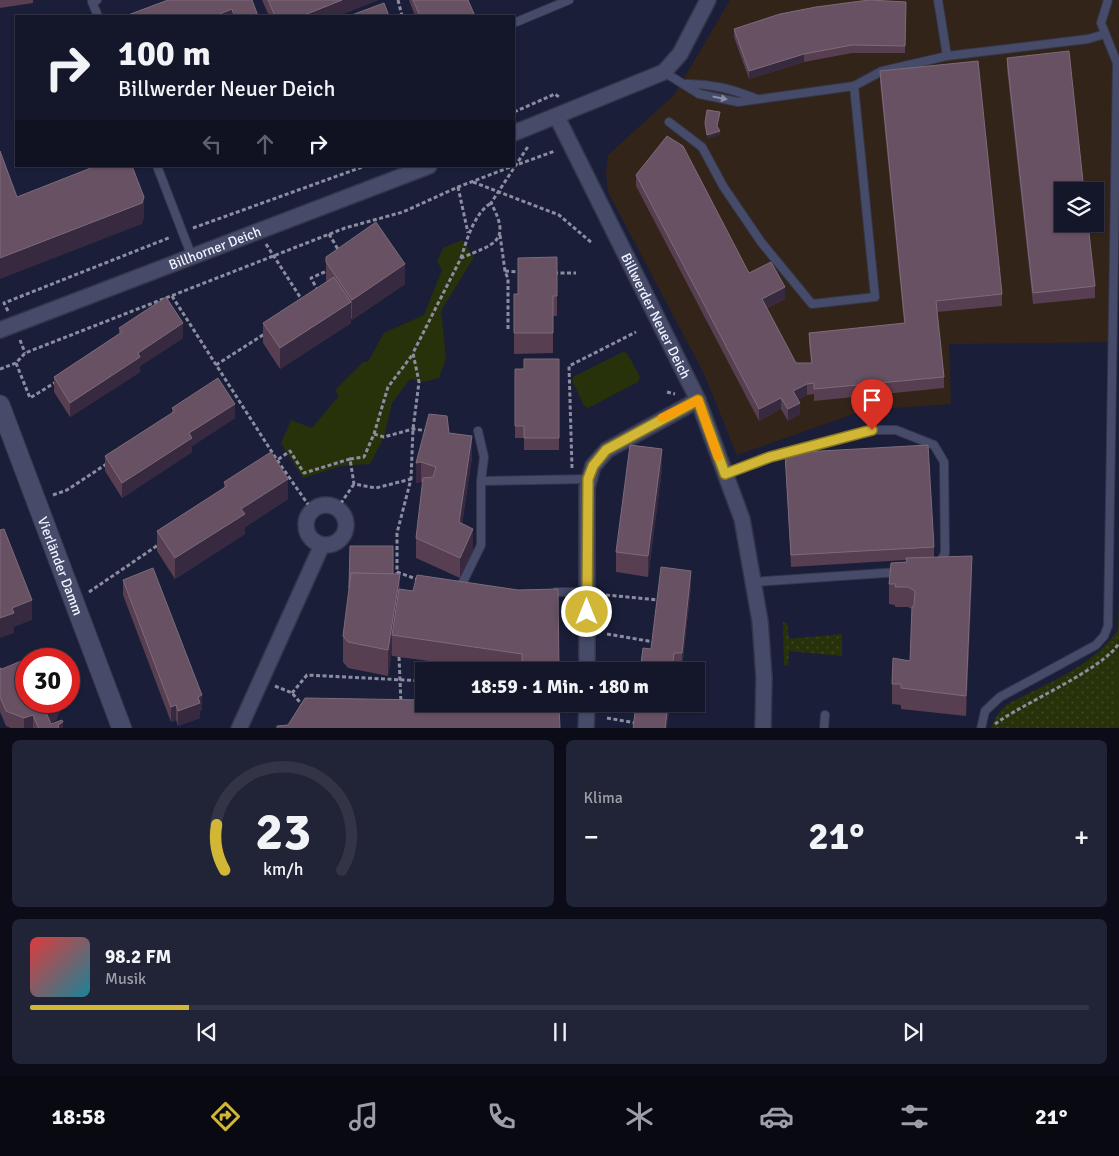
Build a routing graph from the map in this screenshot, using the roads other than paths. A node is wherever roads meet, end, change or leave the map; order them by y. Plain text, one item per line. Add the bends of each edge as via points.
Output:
1 (569, 0) edge
2 (708, 0) edge
3 (938, 0) edge
4 (1108, 0) edge
5 (93, 1) edge
6 (98, 15) edge
7 (515, 23) edge
8 (1105, 34) junction
9 (947, 56) junction
10 (664, 72) junction
11 (684, 84) junction
12 (854, 86) junction
13 (758, 99) junction
14 (557, 117) junction
15 (669, 122) dead end
16 (515, 134) edge
17 (156, 167) edge
18 (426, 167) edge
19 (192, 257) junction
20 (0, 330) edge
21 (698, 400) junction
22 (0, 405) edge
23 (478, 431) dead end
24 (725, 474) junction
25 (581, 479) junction
26 (481, 481) junction
27 (322, 545) junction
28 (930, 568) edge
29 (911, 571) edge
30 (753, 582) junction
31 (460, 590) edge
32 (556, 592) edge
33 (587, 592) junction
34 (587, 662) edge
35 (586, 712) edge
36 (825, 715) dead end
37 (122, 728) edge
38 (239, 728) edge
39 (586, 728) edge
40 (762, 728) edge
41 (824, 728) edge
42 (981, 728) edge

1 - 7 lane
2 - 10 street via 680,54
3 - 9 lane
4 - 8 lane via 1101,23
5 - 6 lane
8 - 9 lane via 1088,39
8 - 42 lane via 1117,63 1108,626 1096,645 1000,697 985,710
9 - 12 lane via 882,71
10 - 11 lane
10 - 14 street
11 - 13 lane via 706,83
11 -> 13 lane via 699,94 718,98 738,102
12 - 13 lane
12 - 15 lane via 875,297 812,304 761,242 723,186 702,147
14 - 16 street
14 - 21 street, Billwerder Neuer Deich
17 - 19 lane
18 - 19 street, Billhorner Deich
19 - 20 street, Billhorner Deich
21 - 24 street, Billwerder Neuer Deich
21 - 25 street via 606,450
22 - 37 street, Vierländer Damm
23 - 26 lane via 484,457
24 - 28 lane via 770,457 872,430 896,430 934,445 944,462 945,553 939,566
24 - 30 street, Billwerder Neuer Deich via 742,519
25 - 26 lane
25 - 33 street
26 - 31 lane via 481,545
27 - 27 street via 336,543 344,533 345,520 337,509 324,505 312,510 305,524 315,543
27 - 38 street
29 - 30 lane
30 - 40 street, Billwerder Neuer Deich via 764,676
32 - 33 lane
33 - 34 street
35 - 39 street
36 - 41 lane

